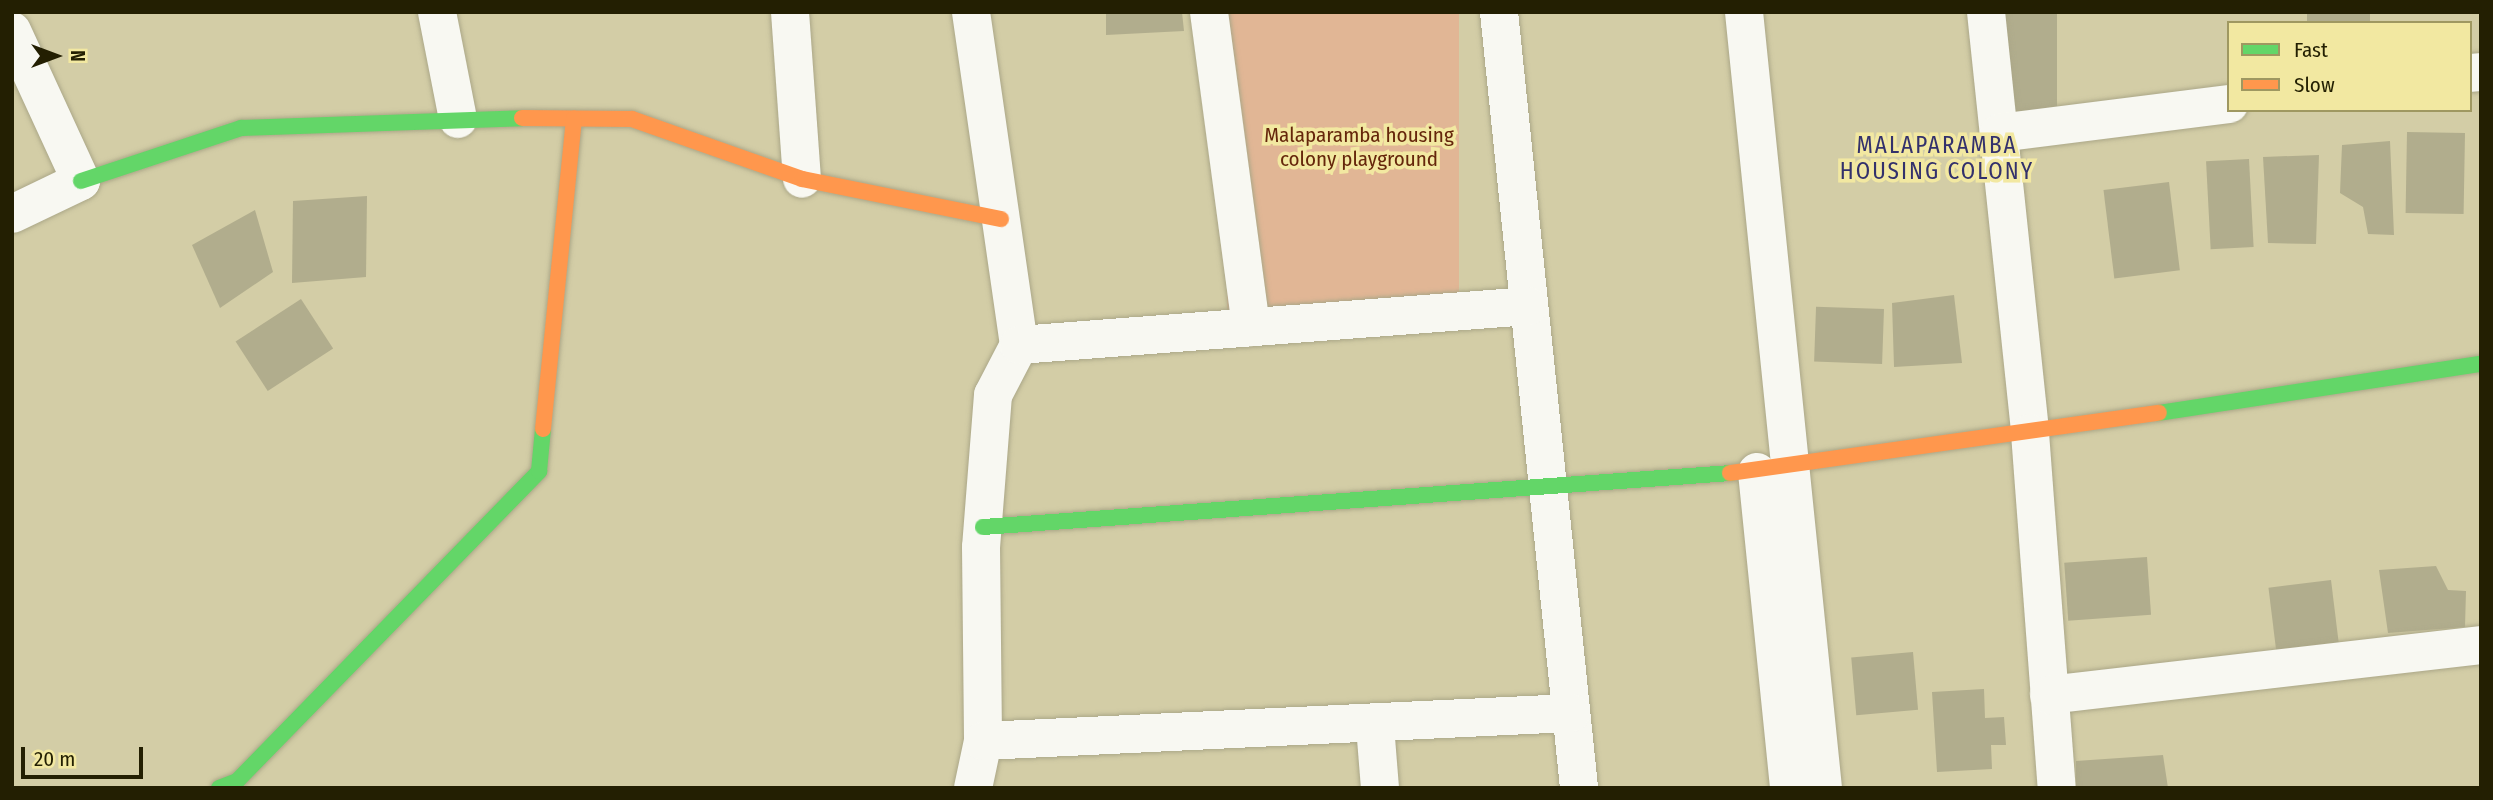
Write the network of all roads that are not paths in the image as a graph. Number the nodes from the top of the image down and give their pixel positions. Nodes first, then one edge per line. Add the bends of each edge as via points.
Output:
1 (437, 12) edge
2 (790, 12) edge
3 (971, 12) edge
4 (1209, 12) edge
5 (1499, 12) edge
6 (1744, 12) edge
7 (1986, 12) edge
8 (12, 31) edge
9 (2227, 104) edge
10 (457, 118) junction
11 (574, 119) junction
12 (1999, 132) junction
13 (802, 179) junction
14 (80, 181) junction
15 (12, 214) edge
16 (1001, 219) junction
17 (1529, 306) junction
18 (1251, 327) junction
19 (1019, 345) junction
20 (2481, 365) edge
21 (2030, 433) junction
22 (1774, 471) junction
23 (1548, 488) junction
24 (983, 527) junction
25 (2481, 645) edge
26 (2049, 695) junction
27 (1571, 713) junction
28 (1375, 726) junction
29 (983, 741) junction
30 (219, 788) edge
31 (974, 788) edge
32 (1380, 788) edge
33 (1579, 788) edge
34 (1789, 788) edge
35 (1823, 788) edge
36 (2056, 788) edge

1 - 10 street
2 - 13 street
3 - 16 street
4 - 18 street
5 - 17 street
6 - 22 street
7 - 12 street
8 - 14 street
9 - 12 street
10 - 11 street
10 - 14 street via 241,128
11 - 13 street via 632,119
11 - 30 street via 539,471 237,781
12 - 21 street
13 - 16 street
14 - 15 street
16 - 19 street
17 - 18 street
17 - 23 street
18 - 19 street
19 - 24 street via 993,395
20 - 21 street
21 - 22 street
21 - 26 street
22 - 23 street
22 - 34 street
22 - 35 street
23 - 24 street
23 - 27 street
24 - 29 street via 978,683
25 - 26 street
26 - 36 street
27 - 28 street
27 - 33 street
28 - 29 street
28 - 32 street
29 - 31 street

